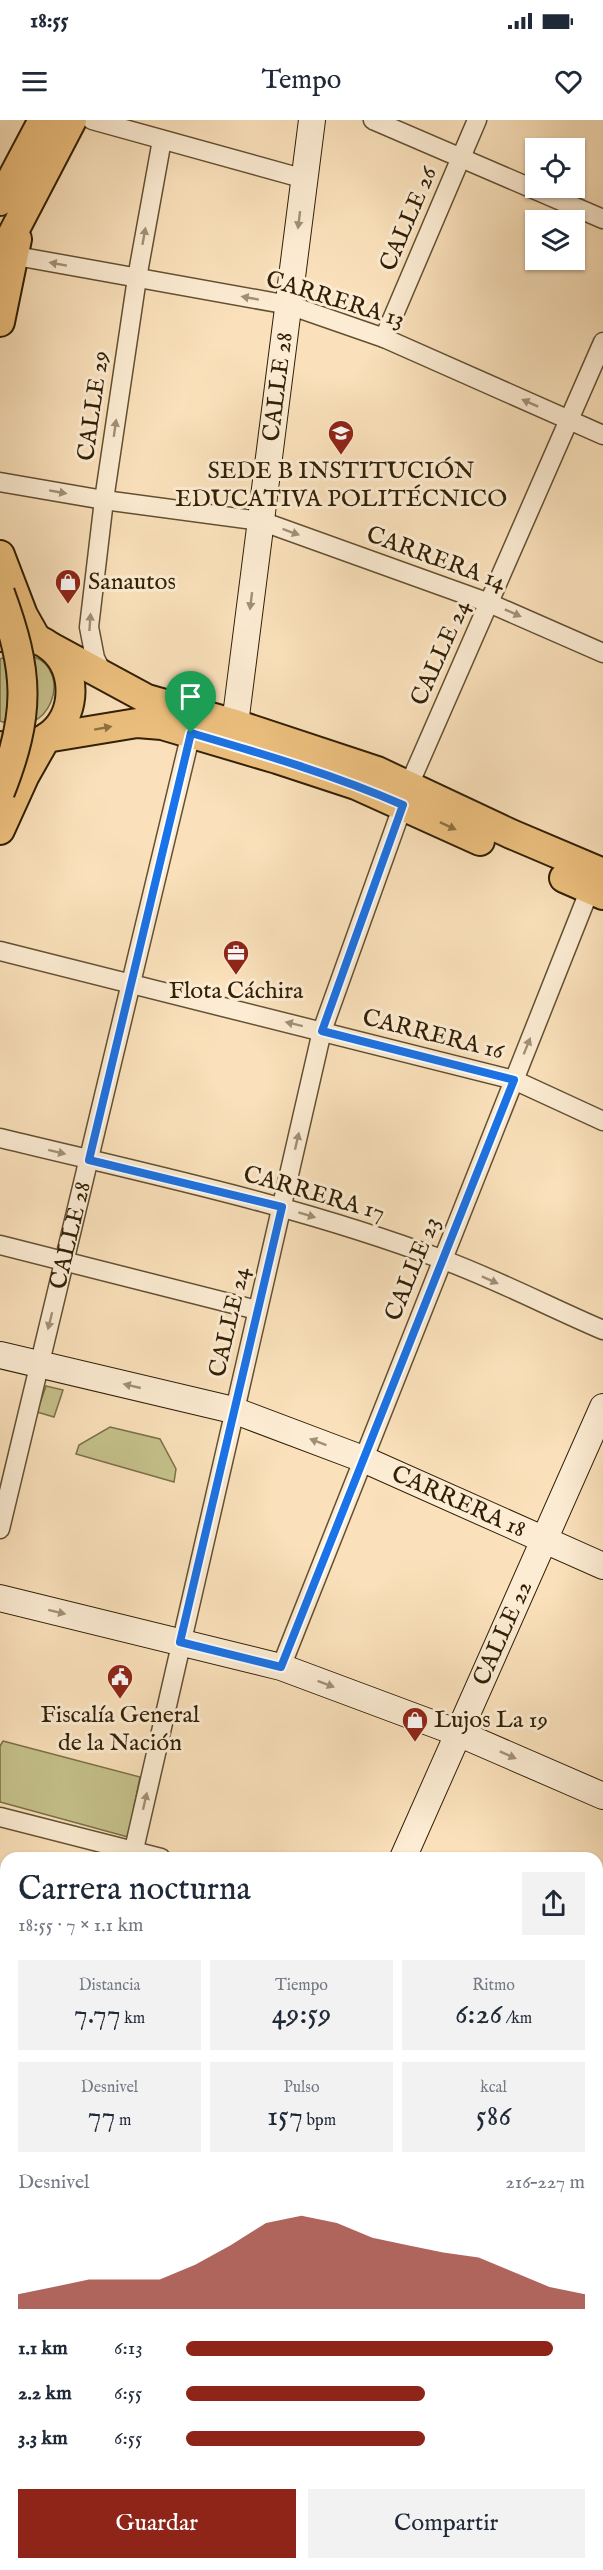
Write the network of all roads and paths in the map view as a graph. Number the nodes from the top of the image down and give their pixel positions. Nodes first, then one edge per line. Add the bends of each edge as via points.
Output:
1 (43, 120) edge
2 (72, 120) edge
3 (92, 120) edge
4 (312, 120) edge
5 (373, 120) edge
6 (477, 120) edge
7 (162, 140) junction
8 (461, 157) junction
9 (305, 179) junction
10 (6, 185) edge
11 (0, 201) edge
12 (603, 219) edge
13 (5, 256) edge
14 (137, 278) junction
15 (289, 305) junction
16 (0, 322) edge
17 (384, 338) junction
18 (603, 342) edge
19 (569, 420) junction
20 (603, 435) edge
21 (0, 482) edge
22 (104, 500) junction
23 (261, 521) junction
24 (0, 555) edge
25 (0, 593) edge
26 (489, 603) junction
27 (0, 637) edge
28 (44, 643) junction
29 (603, 653) edge
30 (105, 677) junction
31 (235, 724) junction
32 (191, 733) junction
33 (46, 738) junction
34 (0, 746) edge
35 (0, 792) edge
36 (406, 795) junction
37 (0, 830) edge
38 (599, 876) edge
39 (0, 951) edge
40 (131, 983) junction
41 (322, 1031) junction
42 (514, 1080) junction
43 (603, 1121) edge
44 (0, 1138) edge
45 (89, 1160) junction
46 (282, 1207) junction
47 (0, 1245) edge
48 (442, 1259) junction
49 (64, 1262) junction
50 (257, 1310) junction
51 (603, 1330) edge
52 (0, 1355) edge
53 (40, 1365) junction
54 (603, 1407) edge
55 (234, 1410) junction
56 (363, 1459) junction
57 (0, 1529) edge
58 (544, 1540) junction
59 (603, 1566) edge
60 (0, 1598) edge
61 (180, 1642) junction
62 (281, 1667) junction
63 (458, 1733) junction
64 (603, 1797) edge
65 (0, 1817) edge
66 (126, 1852) edge
67 (133, 1852) edge
68 (406, 1852) edge

1 - 10 main road
2 - 13 main road
3 - 7 street
4 - 9 street, CALLE 28
5 - 8 street
6 - 8 street, CALLE 26
7 - 9 street
14 -> 7 street, CALLE 29
8 - 12 street
8 - 17 street, CALLE 26
9 -> 15 street, CALLE 28
10 - 11 main road
14 -> 13 street, CARRERA 13
13 - 16 main road
15 -> 14 street, CARRERA 13
22 -> 14 street, CALLE 29
15 - 17 street, CARRERA 13
15 - 23 street, CALLE 28
19 -> 17 street, CARRERA 13
18 - 19 street, CALLE 24
19 - 20 street, CARRERA 13
19 - 26 street, CALLE 24
21 -> 22 street, CARRERA 14
22 - 23 street, CARRERA 14
30 -> 22 street, CALLE 29 via 95,658 89,627
23 -> 26 street, CARRERA 14
23 -> 31 street, CALLE 28
24 - 28 main road via 23,615
25 - 35 main road, bridge via 21,661 24,686 19,739
26 -> 29 street, CARRERA 14
26 - 36 street, CALLE 24
27 - 28 main road via 19,634
28 - 30 main road
28 - 33 main road via 63,660 72,694 59,727
30 - 31 main road via 147,699
31 - 36 main road via 358,764
33 -> 32 main road via 136,723
32 - 36 main road via 363,788
32 - 40 street, CALLE 28
33 - 34 main road via 16,748
33 - 37 main road
36 - 38 main road via 503,831
36 - 41 street, CALLE 24
42 -> 38 street, CALLE 23
39 - 40 street, CARRERA 16
41 -> 40 street, CARRERA 16
40 - 45 street, CALLE 28
41 - 42 street, CARRERA 16
46 -> 41 street, CALLE 24
42 - 43 street, CARRERA 16
42 - 48 street, CALLE 23
44 -> 45 street, CARRERA 17
45 - 46 street, CARRERA 17
45 - 49 street, CALLE 28
46 -> 48 street, CARRERA 17
46 - 50 street, CALLE 24
47 - 49 street
48 -> 51 street, CARRERA 17
48 - 56 street, CALLE 23
49 - 50 street
49 -> 53 street, CALLE 28
50 - 55 street, CALLE 24
52 - 53 street, CARRERA 18
55 -> 53 street, CARRERA 18
53 - 57 street, CALLE 28
54 - 58 street, CALLE 22
56 -> 55 street, CARRERA 18
55 - 61 street, CALLE 24
56 - 58 street, CARRERA 18
56 - 62 street, CALLE 23
58 - 59 street, CARRERA 18
58 - 63 street, CALLE 22
60 -> 61 street
61 - 62 street
67 -> 61 street, CALLE 24
62 -> 63 street
63 -> 64 street
63 - 68 street, CALLE 22
65 - 66 street

